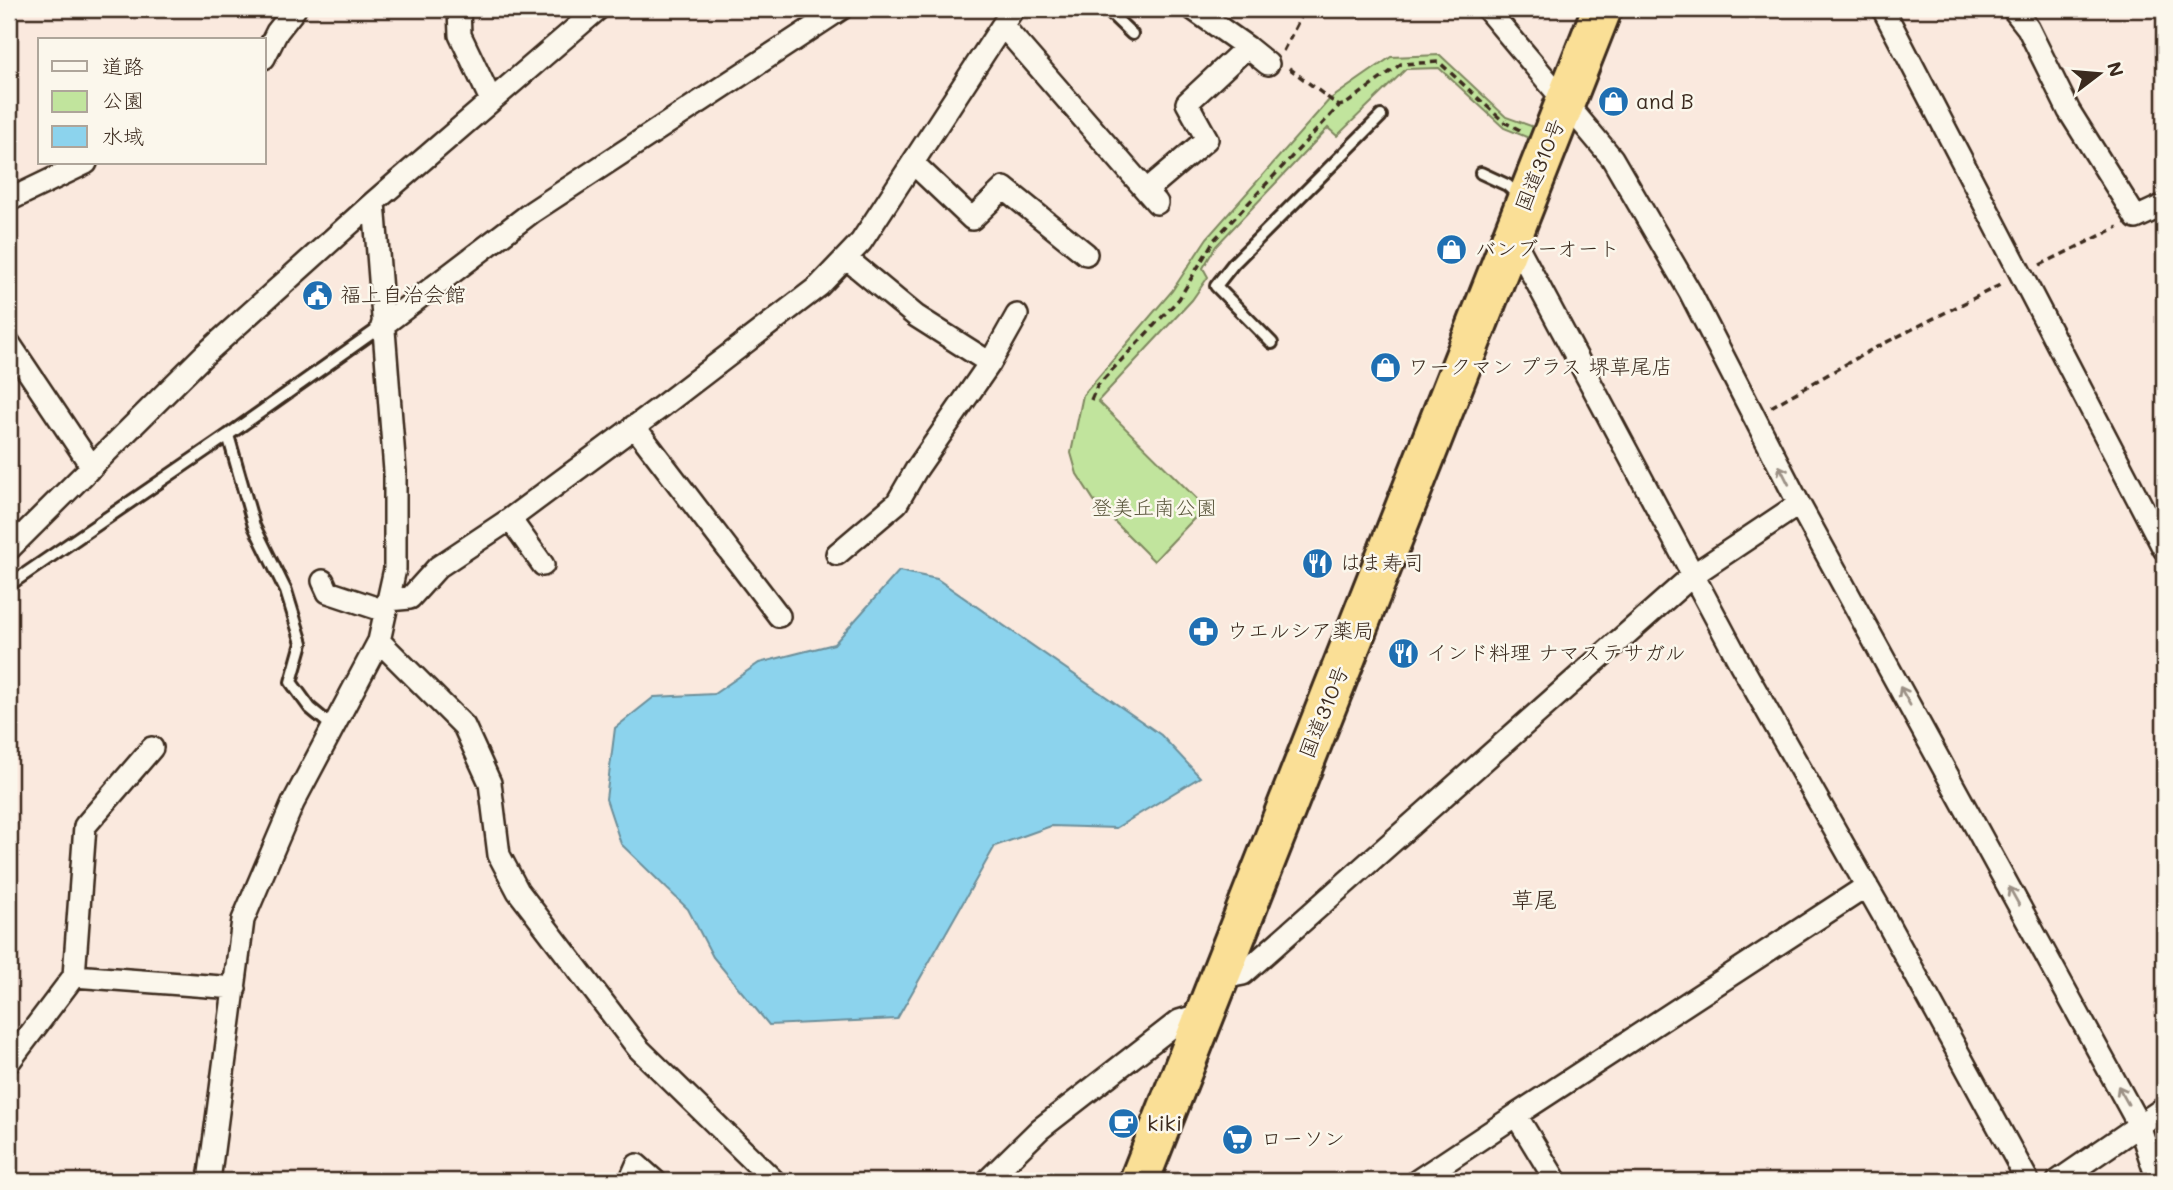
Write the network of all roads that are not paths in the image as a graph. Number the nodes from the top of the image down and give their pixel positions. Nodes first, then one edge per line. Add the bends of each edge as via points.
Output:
1 (295, 9) edge
2 (459, 9) edge
3 (598, 9) edge
4 (841, 9) edge
5 (1106, 9) edge
6 (1487, 9) edge
7 (1602, 9) edge
8 (1883, 9) edge
9 (2013, 9) edge
10 (1197, 10) edge
11 (1008, 18) edge
12 (1132, 34) dead end
13 (1247, 47) junction
14 (266, 54) edge
15 (1268, 64) dead end
16 (491, 100) junction
17 (1566, 100) junction
18 (1381, 116) dead end
19 (913, 163) junction
20 (84, 164) edge
21 (1481, 173) dead end
22 (9, 200) edge
23 (374, 202) junction
24 (2164, 205) edge
25 (1519, 219) junction
26 (1086, 254) dead end
27 (846, 258) junction
28 (1017, 315) dead end
29 (382, 326) junction
30 (9, 343) edge
31 (1272, 343) dead end
32 (990, 363) junction
33 (634, 426) junction
34 (228, 435) junction
35 (92, 467) junction
36 (1799, 504) junction
37 (510, 519) junction
38 (9, 549) edge
39 (2164, 549) edge
40 (837, 554) dead end
41 (542, 565) dead end
42 (1693, 575) junction
43 (323, 581) dead end
44 (9, 586) edge
45 (386, 606) junction
46 (779, 616) dead end
47 (379, 641) junction
48 (333, 727) junction
49 (152, 748) dead end
50 (1867, 886) junction
51 (74, 976) junction
52 (235, 988) junction
53 (1211, 996) junction
54 (9, 1062) edge
55 (2164, 1108) edge
56 (1516, 1115) junction
57 (2140, 1125) junction
58 (209, 1181) edge
59 (630, 1181) edge
60 (655, 1181) edge
61 (774, 1181) edge
62 (987, 1181) edge
63 (1139, 1181) edge
64 (1417, 1181) edge
65 (1556, 1181) edge
66 (2028, 1181) edge
67 (2058, 1181) edge
68 (2158, 1181) edge

1 - 14 street
2 - 16 street via 460,35
3 - 16 street
4 - 29 street via 532,212
5 - 12 lane
6 - 17 street
7 - 17 highway, 国道310号
8 - 39 street
9 - 24 street via 2136,218
10 - 13 street
11 - 13 street via 1152,196 1207,139 1187,103
11 - 19 street
13 - 15 street
16 - 23 street
17 - 25 highway, 国道310号
36 -> 17 street via 1690,292 1612,158
18 - 31 lane via 1216,286
19 - 26 street via 972,219 1004,188
19 - 27 street
20 - 22 street
21 - 25 lane via 1507,185
23 - 29 street
23 - 35 street via 204,355
25 - 42 street
25 - 53 highway, 国道310号
27 - 32 street via 916,316
27 - 33 street via 819,285
28 - 32 street
29 - 34 lane
29 - 45 street via 395,471 395,569
30 - 35 street
32 - 40 street via 897,503
33 - 37 street
33 - 46 street
34 - 44 lane
34 - 48 lane via 254,526 286,590 302,643 291,682 310,708
35 - 38 street
36 - 42 street
57 -> 36 street
37 - 41 street
37 - 45 street via 438,567 410,598
42 - 50 street
42 - 53 street via 1243,974
43 - 45 street via 328,592
45 - 47 street
47 - 48 street
47 - 61 street via 464,726 490,783 499,855 518,891 638,1048
48 - 52 street via 293,803 243,920
49 - 51 street via 85,826
50 - 56 street
50 - 66 street
51 - 52 street
51 - 54 street
52 - 58 street
53 - 62 street via 1040,1129
53 - 63 highway, 国道310号
55 - 57 street
56 - 64 street
56 - 65 street
57 - 67 street
57 - 68 street
59 - 60 street via 637,1165

